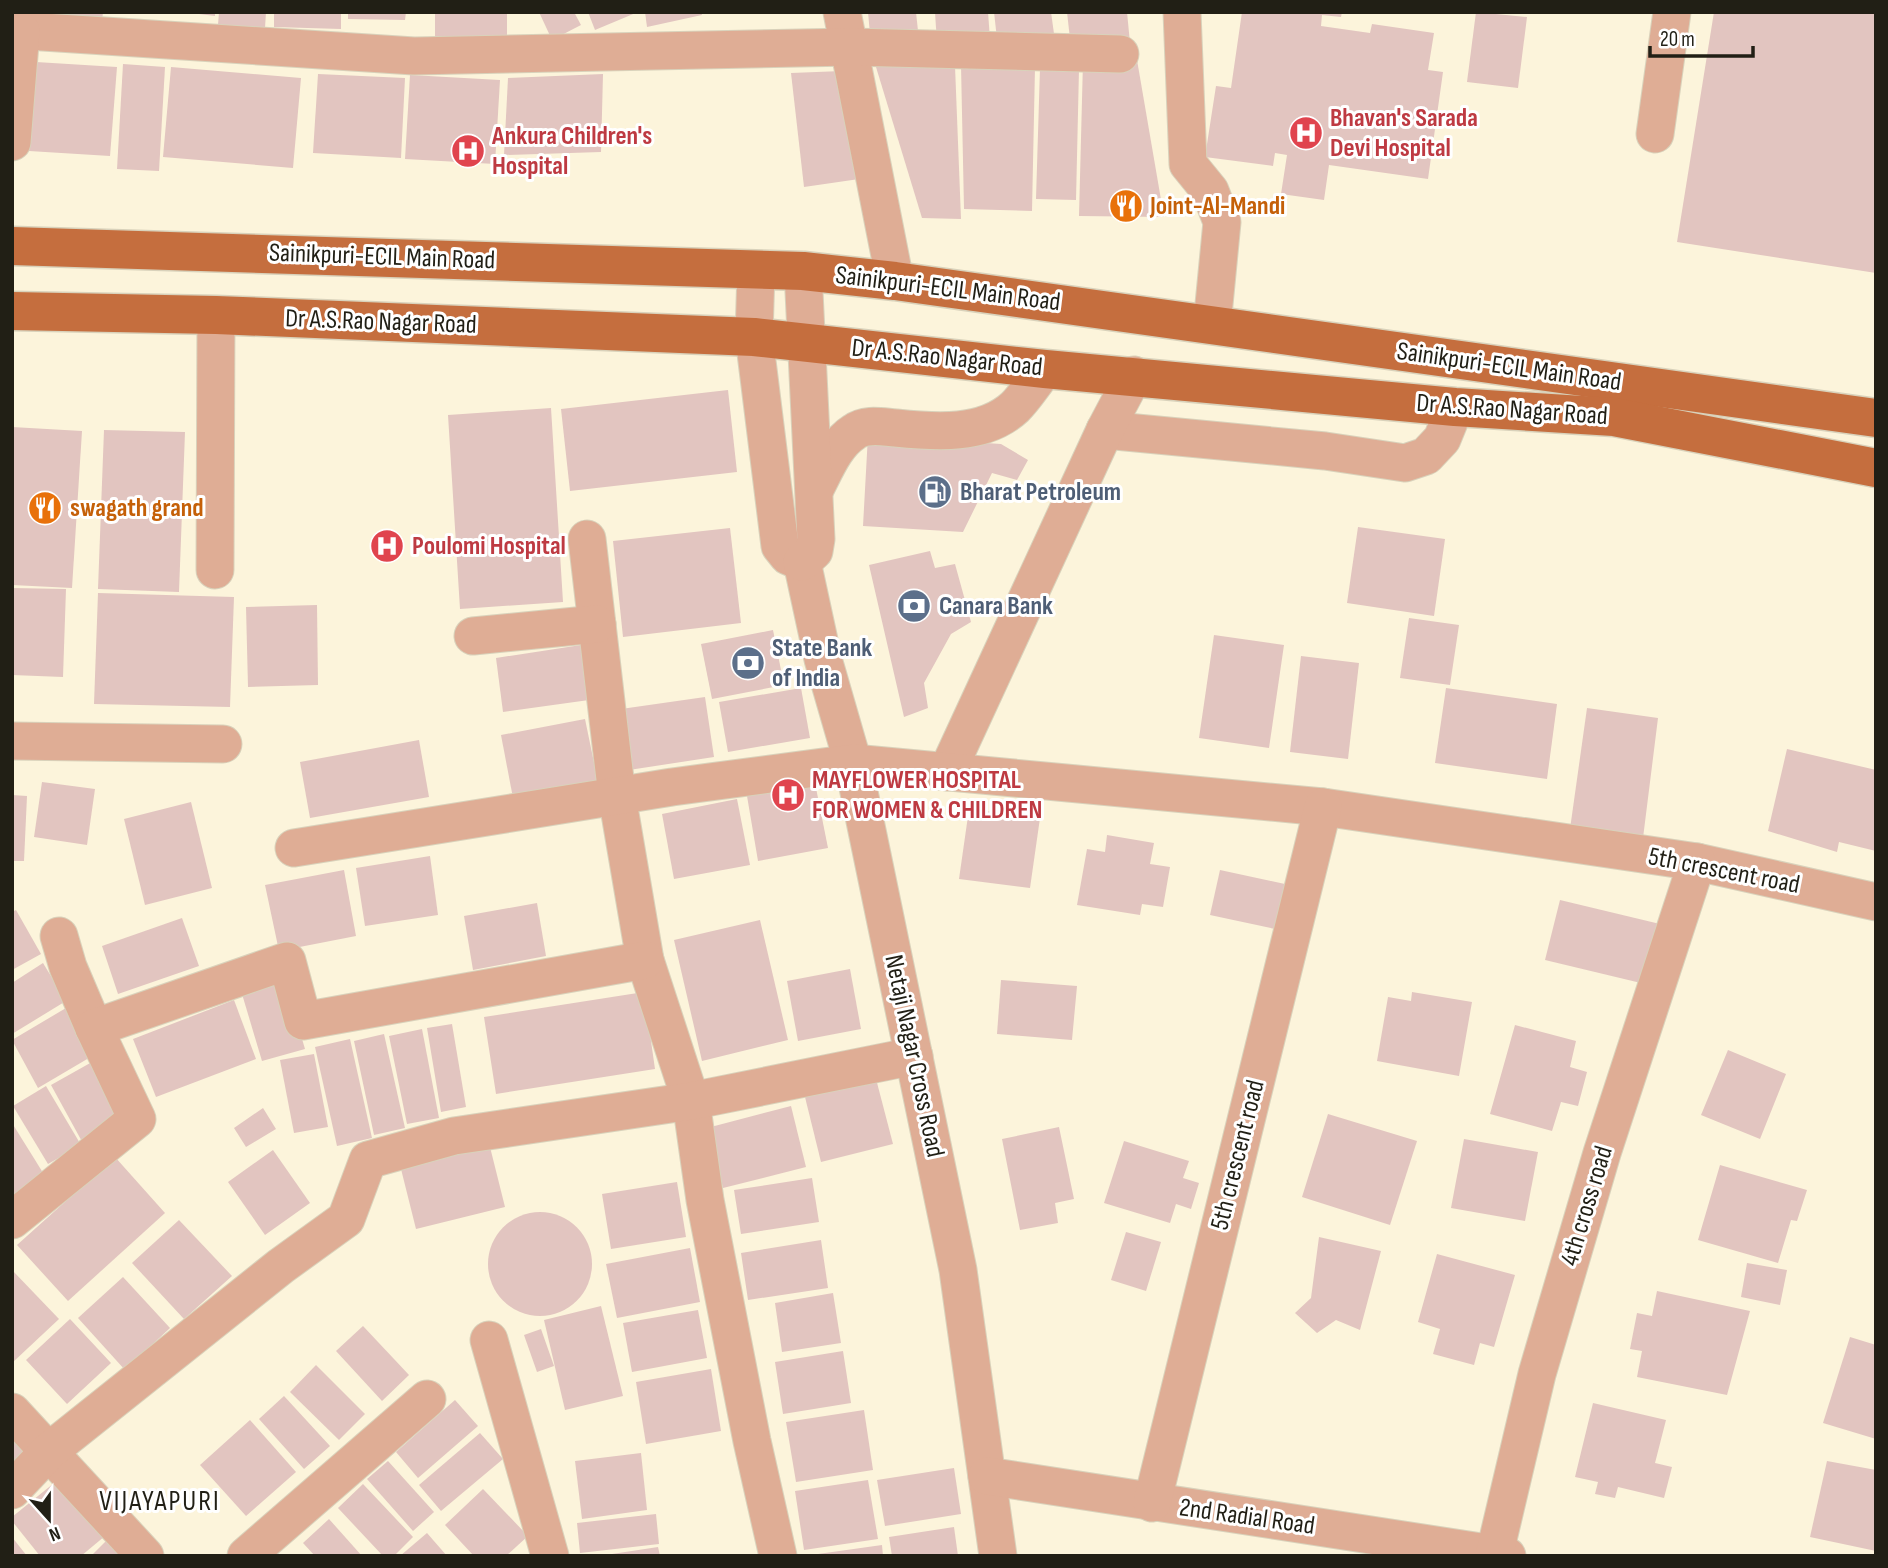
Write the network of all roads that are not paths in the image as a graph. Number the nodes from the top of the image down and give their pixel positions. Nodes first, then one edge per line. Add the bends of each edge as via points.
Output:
1 (842, 12) edge
2 (1182, 12) edge
3 (1672, 12) edge
4 (16, 31) edge
5 (851, 47) junction
6 (1119, 54) dead end
7 (1655, 134) dead end
8 (12, 142) edge
9 (12, 246) edge
10 (756, 270) junction
11 (803, 271) junction
12 (895, 281) junction
13 (12, 311) edge
14 (216, 315) junction
15 (1212, 325) junction
16 (754, 337) junction
17 (806, 344) junction
18 (1045, 369) junction
19 (1134, 375) junction
20 (1455, 407) junction
21 (1876, 418) edge
22 (1105, 430) junction
23 (1876, 468) edge
24 (815, 489) junction
25 (587, 539) dead end
26 (802, 562) junction
27 (215, 570) dead end
28 (597, 624) junction
29 (473, 636) dead end
30 (12, 741) edge
31 (223, 744) dead end
32 (853, 763) junction
33 (947, 772) junction
34 (617, 796) junction
35 (1323, 807) junction
36 (294, 848) dead end
37 (1697, 862) junction
38 (1876, 902) edge
39 (59, 936) dead end
40 (645, 960) junction
41 (94, 1028) junction
42 (914, 1056) junction
43 (691, 1101) junction
44 (12, 1220) edge
45 (489, 1340) dead end
46 (427, 1399) dead end
47 (12, 1412) edge
48 (48, 1452) junction
49 (987, 1476) junction
50 (12, 1490) edge
51 (1152, 1503) junction
52 (546, 1553) edge
53 (1498, 1555) edge
54 (145, 1556) edge
55 (246, 1556) edge
56 (778, 1556) edge
57 (999, 1556) edge

1 - 5 street
2 - 15 street via 1188,164 1210,191 1222,222
3 - 7 street
4 - 5 street via 414,56
4 - 8 street
5 - 6 street
5 - 12 street
9 - 10 main road, Sainikpuri-ECIL Main Road
10 - 11 main road, Sainikpuri-ECIL Main Road
10 - 16 street
11 - 12 main road, Sainikpuri-ECIL Main Road
11 - 17 street
12 - 15 main road, Sainikpuri-ECIL Main Road
13 - 14 main road, Dr A.S.Rao Nagar Road
14 - 16 main road, Dr A.S.Rao Nagar Road
14 - 27 street
15 - 21 main road, Sainikpuri-ECIL Main Road
16 - 17 main road, Dr A.S.Rao Nagar Road
16 - 26 street via 780,546
17 - 18 main road, Dr A.S.Rao Nagar Road
17 - 24 street
18 - 19 main road, Dr A.S.Rao Nagar Road
18 - 24 street via 1014,408 966,430 876,426 854,432 829,460
19 - 20 main road, Dr A.S.Rao Nagar Road
19 - 22 street
20 - 22 street via 1442,439 1426,456 1405,463
20 - 23 main road, Dr A.S.Rao Nagar Road via 1614,417
22 - 33 street
24 - 26 street via 814,551
25 - 28 street
26 - 32 street, Netaji Nagar Cross Road via 823,659
28 - 29 street
28 - 34 street
30 - 31 street
32 - 33 street, 5th crescent road
32 - 34 street, 5th crescent road
32 - 42 street, Netaji Nagar Cross Road
33 - 35 street, 5th crescent road
34 - 36 street, 5th crescent road
34 - 40 street
35 - 37 street, 5th crescent road
35 - 51 street, 5th crescent road
37 - 38 street, 5th crescent road
37 - 53 street, 4th cross road via 1537,1374
39 - 41 street
40 - 41 street via 303,1021 287,961
40 - 43 street
41 - 44 street via 137,1119
42 - 43 street
42 - 49 street, Netaji Nagar Cross Road via 958,1270
43 - 48 street via 454,1136 368,1160 346,1219
43 - 56 street via 710,1227
45 - 52 street
46 - 55 street
47 - 48 street
48 - 50 street
48 - 54 street
49 - 51 street, 2nd Radial Road
49 - 57 street, Netaji Nagar Cross Road
51 - 53 street, 2nd Radial Road

